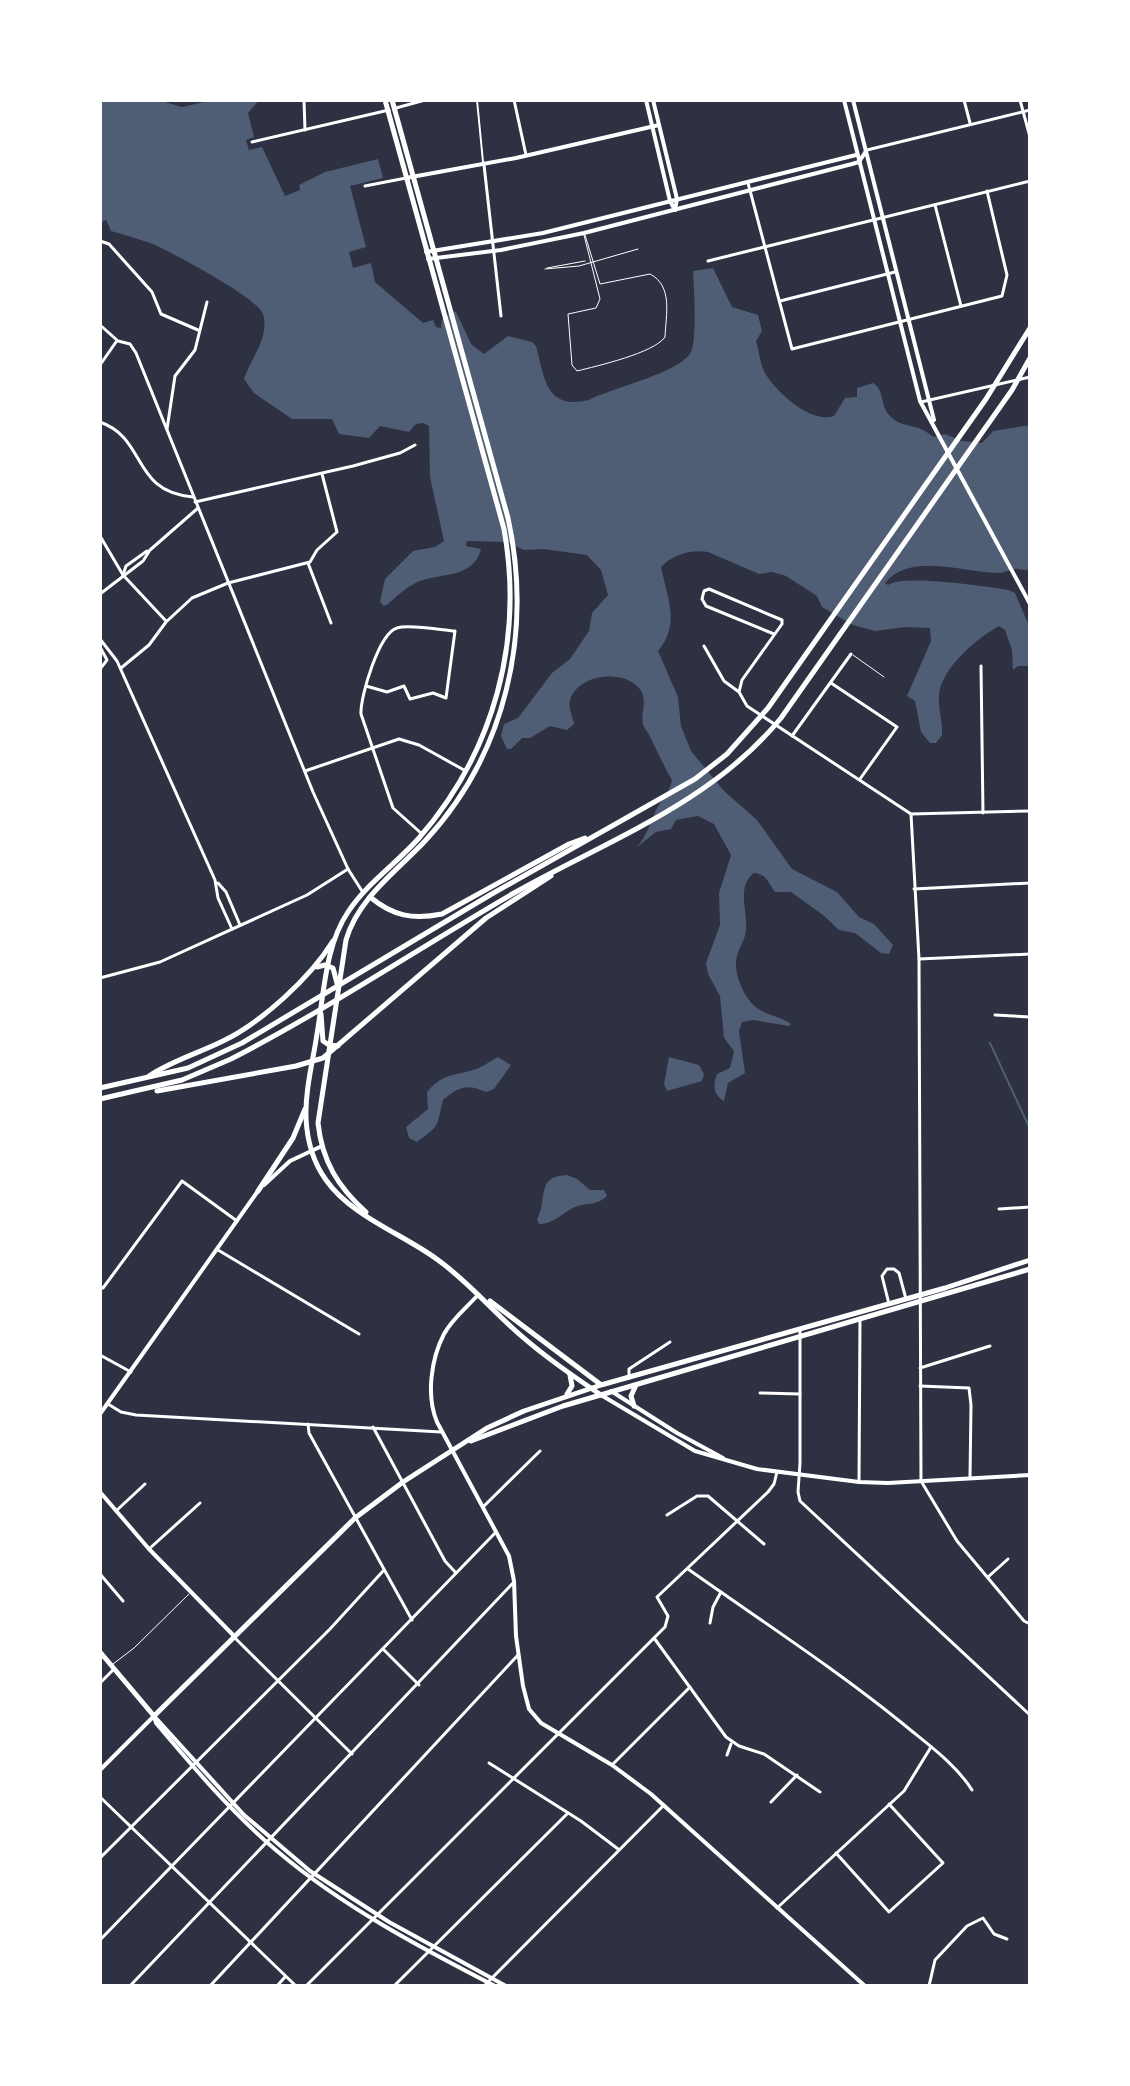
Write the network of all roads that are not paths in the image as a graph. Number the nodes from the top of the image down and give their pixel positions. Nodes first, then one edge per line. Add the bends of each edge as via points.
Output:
1 (304, 100) edge
2 (385, 100) edge
3 (392, 100) edge
4 (425, 100) edge
5 (477, 100) edge
6 (514, 100) edge
7 (646, 100) edge
8 (653, 100) edge
9 (844, 100) edge
10 (853, 100) edge
11 (964, 100) edge
12 (1020, 100) edge
13 (390, 109) junction
14 (1030, 110) edge
15 (1023, 112) junction
16 (656, 125) junction
17 (971, 125) junction
18 (305, 130) junction
19 (1030, 137) edge
20 (252, 142) dead end
21 (866, 151) junction
22 (857, 155) junction
23 (526, 156) junction
24 (859, 162) junction
25 (484, 165) junction
26 (409, 177) junction
27 (1030, 181) edge
28 (748, 183) junction
29 (365, 186) dead end
30 (987, 191) junction
31 (750, 192) junction
32 (677, 199) junction
33 (670, 201) junction
34 (935, 205) junction
35 (675, 210) junction
36 (882, 217) junction
37 (874, 219) junction
38 (582, 224) junction
39 (584, 233) junction
40 (100, 241) edge
41 (493, 242) junction
42 (763, 246) junction
43 (638, 249) dead end
44 (494, 250) junction
45 (430, 255) junction
46 (593, 260) junction
47 (589, 261) junction
48 (708, 261) dead end
49 (895, 272) junction
50 (888, 274) junction
51 (780, 301) junction
52 (207, 302) dead end
53 (961, 306) junction
54 (501, 316) dead end
55 (907, 320) junction
56 (900, 322) junction
57 (100, 325) edge
58 (1030, 328) edge
59 (198, 330) junction
60 (118, 341) junction
61 (1030, 358) edge
62 (100, 365) edge
63 (1030, 377) edge
64 (924, 401) junction
65 (100, 422) edge
66 (167, 433) junction
67 (415, 445) dead end
68 (322, 474) junction
69 (193, 497) junction
70 (195, 502) junction
71 (198, 508) junction
72 (100, 536) edge
73 (150, 550) junction
74 (512, 562) junction
75 (308, 563) junction
76 (123, 575) junction
77 (228, 583) junction
78 (100, 594) edge
79 (1030, 604) edge
80 (166, 622) junction
81 (331, 623) dead end
82 (774, 634) junction
83 (100, 639) edge
84 (704, 646) dead end
85 (100, 647) edge
86 (851, 654) joint
87 (981, 666) dead end
88 (121, 668) junction
89 (100, 669) edge
90 (884, 677) dead end
91 (831, 683) junction
92 (366, 686) junction
93 (739, 692) junction
94 (792, 736) junction
95 (372, 747) junction
96 (305, 771) junction
97 (465, 771) junction
98 (473, 775) junction
99 (859, 780) junction
100 (1030, 811) edge
101 (983, 813) junction
102 (911, 814) junction
103 (601, 833) junction
104 (422, 834) junction
105 (567, 864) junction
106 (348, 869) junction
107 (215, 880) junction
108 (1030, 883) edge
109 (914, 889) junction
110 (364, 892) junction
111 (370, 897) junction
112 (240, 925) junction
113 (232, 929) junction
114 (333, 941) junction
115 (1030, 954) edge
116 (919, 959) junction
117 (328, 965) junction
118 (313, 970) junction
119 (100, 978) edge
120 (338, 987) junction
121 (321, 1014) junction
122 (995, 1015) dead end
123 (1030, 1017) edge
124 (329, 1045) junction
125 (338, 1045) junction
126 (327, 1056) junction
127 (312, 1062) junction
128 (145, 1079) junction
129 (100, 1088) edge
130 (124, 1095) junction
131 (100, 1099) edge
132 (306, 1104) junction
133 (322, 1146) junction
134 (312, 1151) junction
135 (258, 1191) junction
136 (1030, 1207) edge
137 (999, 1209) dead end
138 (373, 1219) junction
139 (237, 1221) junction
140 (218, 1250) junction
141 (1030, 1260) edge
142 (1030, 1269) edge
143 (100, 1287) edge
144 (479, 1294) junction
145 (920, 1297) junction
146 (906, 1299) junction
147 (889, 1304) junction
148 (860, 1315) junction
149 (800, 1332) junction
150 (359, 1334) dead end
151 (670, 1342) dead end
152 (990, 1346) dead end
153 (100, 1355) edge
154 (920, 1368) junction
155 (131, 1372) junction
156 (570, 1374) junction
157 (629, 1378) junction
158 (637, 1384) junction
159 (601, 1385) junction
160 (920, 1386) junction
161 (591, 1388) junction
162 (611, 1391) junction
163 (760, 1393) dead end
164 (800, 1394) junction
165 (601, 1395) junction
166 (565, 1397) junction
167 (108, 1404) junction
168 (634, 1406) junction
169 (100, 1414) edge
170 (308, 1424) junction
171 (373, 1427) junction
172 (443, 1432) junction
173 (677, 1433) junction
174 (672, 1439) junction
175 (463, 1444) junction
176 (452, 1450) junction
177 (540, 1451) dead end
178 (733, 1462) junction
179 (777, 1472) junction
180 (799, 1475) junction
181 (1030, 1475) edge
182 (970, 1478) junction
183 (921, 1481) junction
184 (403, 1482) junction
185 (859, 1482) junction
186 (145, 1484) dead end
187 (100, 1492) edge
188 (200, 1503) dead end
189 (483, 1507) junction
190 (116, 1511) junction
191 (667, 1515) dead end
192 (355, 1518) junction
193 (738, 1521) junction
194 (497, 1531) junction
195 (764, 1544) dead end
196 (149, 1549) junction
197 (1008, 1559) dead end
198 (688, 1569) junction
199 (384, 1570) junction
200 (100, 1574) edge
201 (457, 1575) junction
202 (988, 1577) junction
203 (514, 1581) junction
204 (721, 1592) junction
205 (191, 1593) junction
206 (123, 1601) dead end
207 (412, 1620) junction
208 (710, 1623) dead end
209 (1030, 1624) edge
210 (235, 1637) junction
211 (654, 1638) junction
212 (383, 1649) junction
213 (100, 1652) edge
214 (518, 1655) junction
215 (112, 1667) junction
216 (278, 1681) junction
217 (100, 1683) edge
218 (419, 1685) junction
219 (690, 1687) junction
220 (1030, 1715) edge
221 (154, 1716) junction
222 (316, 1719) junction
223 (559, 1734) junction
224 (732, 1742) junction
225 (931, 1747) junction
226 (352, 1754) junction
227 (727, 1755) dead end
228 (489, 1763) dead end
229 (194, 1764) junction
230 (612, 1765) junction
231 (100, 1770) edge
232 (797, 1775) junction
233 (515, 1779) junction
234 (972, 1790) dead end
235 (820, 1792) dead end
236 (100, 1797) edge
237 (771, 1802) dead end
238 (889, 1804) junction
239 (664, 1805) junction
240 (232, 1806) junction
241 (568, 1813) junction
242 (131, 1828) junction
243 (269, 1841) junction
244 (619, 1850) junction
245 (836, 1853) junction
246 (100, 1858) edge
247 (171, 1868) junction
248 (312, 1875) junction
249 (210, 1904) junction
250 (777, 1908) junction
251 (375, 1917) junction
252 (1007, 1939) dead end
253 (100, 1940) edge
254 (250, 1943) junction
255 (431, 1950) junction
256 (285, 1977) junction
257 (488, 1982) edge
258 (130, 1986) edge
259 (210, 1986) edge
260 (277, 1986) edge
261 (296, 1986) edge
262 (306, 1986) edge
263 (394, 1986) edge
264 (495, 1986) edge
265 (506, 1986) edge
266 (865, 1986) edge
267 (929, 1986) edge

1 - 18 street
2 - 13 main road
3 - 13 main road
4 - 13 street
5 - 25 street
6 - 23 street
7 - 16 main road
8 - 16 main road
9 - 22 main road
10 - 21 main road
11 - 17 street
12 - 15 street
13 - 18 street
13 - 26 main road
14 - 15 street
15 - 17 street
15 - 19 street
16 - 23 main road
16 - 32 main road
16 - 33 main road
17 - 21 street
18 - 20 street
21 - 22 main road
21 - 24 main road
21 - 36 main road
22 - 24 main road
22 - 28 main road
23 - 25 main road
24 - 31 main road
24 - 37 main road
25 - 26 main road
25 - 41 street
26 - 29 street
26 - 45 main road
27 - 30 street
28 - 31 street
28 - 32 main road
30 - 34 street
30 - 53 street via 1007,275 1002,296
31 - 35 main road
31 - 42 street
32 - 33 main road
32 - 35 main road
33 - 35 main road
33 - 38 main road
34 - 36 street
34 - 53 street
35 - 39 main road
36 - 37 street
36 - 49 main road
37 - 42 street
37 - 50 main road
38 - 39 lane
38 - 41 main road
39 - 44 main road
39 - 46 lane
39 - 47 lane
40 - 59 street via 109,244 152,292 161,314
41 - 44 street
41 - 45 main road
42 - 48 street
42 - 51 street
43 - 46 lane
44 - 45 main road
44 - 54 street
45 - 74 main road via 508,518
46 - 47 lane
46 - 47 lane via 603,285 650,274 663,283 665,337 616,361 577,371 567,318 599,304
47 - 47 lane via 557,264 545,269 579,266
49 - 50 street
49 - 55 main road
50 - 51 street
50 - 56 main road
51 - 56 street via 792,349
52 - 59 street
53 - 55 street
55 - 56 street
55 - 64 main road
56 - 64 main road
57 - 60 street
58 - 103 main road via 1006,370 760,719 714,765
59 - 66 street via 194,353 175,378
60 - 62 street
60 - 66 street via 133,347
61 - 105 main road via 775,725 704,790
63 - 64 street
64 - 79 main road
65 - 69 street via 125,435 154,482 175,495
66 - 69 street
67 - 68 street
68 - 70 street
68 - 75 street via 337,532
69 - 70 street
70 - 71 street
71 - 73 street
71 - 77 street
72 - 76 street
73 - 76 street
73 - 76 street via 126,566
74 - 97 main road via 503,672 489,721
74 - 98 main road via 518,614 511,672 497,722
75 - 77 street
75 - 81 street
76 - 78 street
76 - 80 street
77 - 80 street via 192,598
77 - 96 street
80 - 88 street
82 - 82 street via 782,624 779,617 704,591 706,606
82 - 93 street
83 - 88 street
84 - 93 street via 724,681
85 - 89 street via 107,660
86 - 90 lane
86 - 91 street
87 - 101 street
88 - 107 street
91 - 94 street
91 - 99 street via 897,727
92 - 92 street via 389,632 399,627 455,631 446,698 433,693 410,699 404,686 387,692
92 - 95 street via 360,704
93 - 94 street via 747,706
94 - 99 street
95 - 96 street
95 - 97 street via 407,739
95 - 104 street via 393,808
96 - 106 street
97 - 98 street
97 - 104 main road
98 - 111 main road via 437,827
99 - 102 street
100 - 101 street
101 - 102 street
102 - 109 street
103 - 111 main road via 569,844 442,914 402,916
103 - 128 main road via 220,1054
104 - 110 main road
105 - 125 main road via 486,918
105 - 130 main road via 211,1069
106 - 110 street
106 - 112 street via 307,895
107 - 112 street
107 - 113 street
108 - 109 street
109 - 116 street
110 - 111 main road
110 - 114 main road
111 - 120 main road via 350,928
112 - 113 street
113 - 119 street via 155,964
114 - 117 main road
114 - 118 main road
115 - 116 street
116 - 145 street
117 - 118 main road
117 - 120 main road
117 - 121 main road
118 - 128 main road via 244,1028
120 - 124 main road
121 - 124 main road via 322,1039
121 - 127 main road
122 - 123 street
124 - 125 main road
124 - 126 main road
125 - 126 main road
126 - 127 main road
126 - 133 main road via 318,1113
127 - 130 main road
127 - 132 main road
128 - 129 main road
130 - 131 main road
132 - 134 main road
132 - 135 main road via 293,1138
133 - 134 main road
133 - 138 main road via 341,1187
134 - 135 main road via 281,1167
134 - 138 main road via 341,1198
135 - 139 main road
136 - 137 street
138 - 144 main road
139 - 140 main road
139 - 143 street via 182,1181
140 - 150 street
140 - 155 main road
141 - 145 main road
142 - 145 main road
144 - 156 main road
144 - 159 main road
144 - 172 main road via 453,1321 440,1345 430,1393
145 - 146 main road
145 - 148 main road
145 - 154 street
146 - 147 main road
146 - 147 street via 899,1273 887,1269 882,1276
147 - 148 main road
148 - 149 main road
148 - 185 street
149 - 157 main road
149 - 158 main road
149 - 164 street
151 - 157 street via 629,1369
152 - 154 street
153 - 155 street
154 - 160 street
155 - 167 main road
156 - 161 main road
156 - 166 main road via 572,1386
157 - 159 main road
158 - 162 main road
158 - 168 main road via 631,1396
159 - 161 main road
159 - 162 main road
160 - 182 street via 969,1388
160 - 183 street
161 - 165 main road
161 - 166 main road
162 - 165 main road
162 - 168 main road
163 - 164 street
164 - 180 street
165 - 174 main road
165 - 175 main road
166 - 175 main road via 501,1421
167 - 169 main road
167 - 170 street via 131,1414
168 - 173 main road
170 - 171 street
170 - 192 street
171 - 172 street
171 - 184 street
172 - 176 main road
173 - 174 main road
173 - 178 main road
174 - 178 main road via 703,1455
175 - 176 main road
176 - 184 main road
176 - 189 main road
177 - 189 street
178 - 179 main road
179 - 180 main road
179 - 193 street via 772,1488
180 - 185 main road
180 - 220 street via 798,1495 805,1507
181 - 182 main road
182 - 183 main road
183 - 185 main road
183 - 202 street via 957,1541
184 - 192 main road
184 - 201 street
186 - 190 street
187 - 190 main road
188 - 196 street
189 - 194 main road
190 - 196 main road
191 - 193 street via 704,1495
192 - 199 street
192 - 210 main road
193 - 195 street
193 - 198 street
194 - 201 street
194 - 203 main road
196 - 205 main road
197 - 202 street
198 - 204 street
198 - 211 street via 657,1597 668,1620
199 - 207 street
199 - 216 street
200 - 206 street
201 - 207 street
202 - 209 street
203 - 214 main road
203 - 218 street
204 - 208 street
204 - 225 street via 846,1678
205 - 210 main road
205 - 215 lane
207 - 212 street
210 - 216 street
210 - 221 main road
211 - 219 street
211 - 223 street
212 - 218 street
212 - 222 street
213 - 215 main road
214 - 223 main road via 529,1709
214 - 248 street
215 - 217 street
215 - 221 main road
216 - 222 street
216 - 229 street
218 - 226 street
219 - 224 street
219 - 230 street
221 - 229 main road
221 - 231 main road
222 - 226 street
222 - 240 street
223 - 230 main road
223 - 233 street
224 - 227 street
224 - 232 street
225 - 234 street
225 - 238 street via 911,1782
226 - 243 street
228 - 233 street
229 - 240 main road
229 - 242 street
230 - 239 main road
232 - 235 street
232 - 237 street
233 - 241 street
233 - 251 street
236 - 242 street
238 - 245 street
238 - 245 street via 943,1863 889,1912
239 - 244 street
239 - 250 main road
240 - 243 main road
240 - 247 street
241 - 244 street
241 - 255 street
242 - 246 street
242 - 247 street
243 - 248 main road
243 - 249 street
244 - 257 street
245 - 250 street
247 - 249 street
247 - 253 street
248 - 251 main road
248 - 254 street
249 - 254 street
249 - 258 street
250 - 266 main road
251 - 255 main road
251 - 262 street
252 - 267 street via 994,1934 983,1918 967,1926 936,1958
254 - 256 street
254 - 259 street
255 - 257 main road
255 - 263 street
256 - 260 street
256 - 261 street
257 - 264 main road
257 - 265 main road

